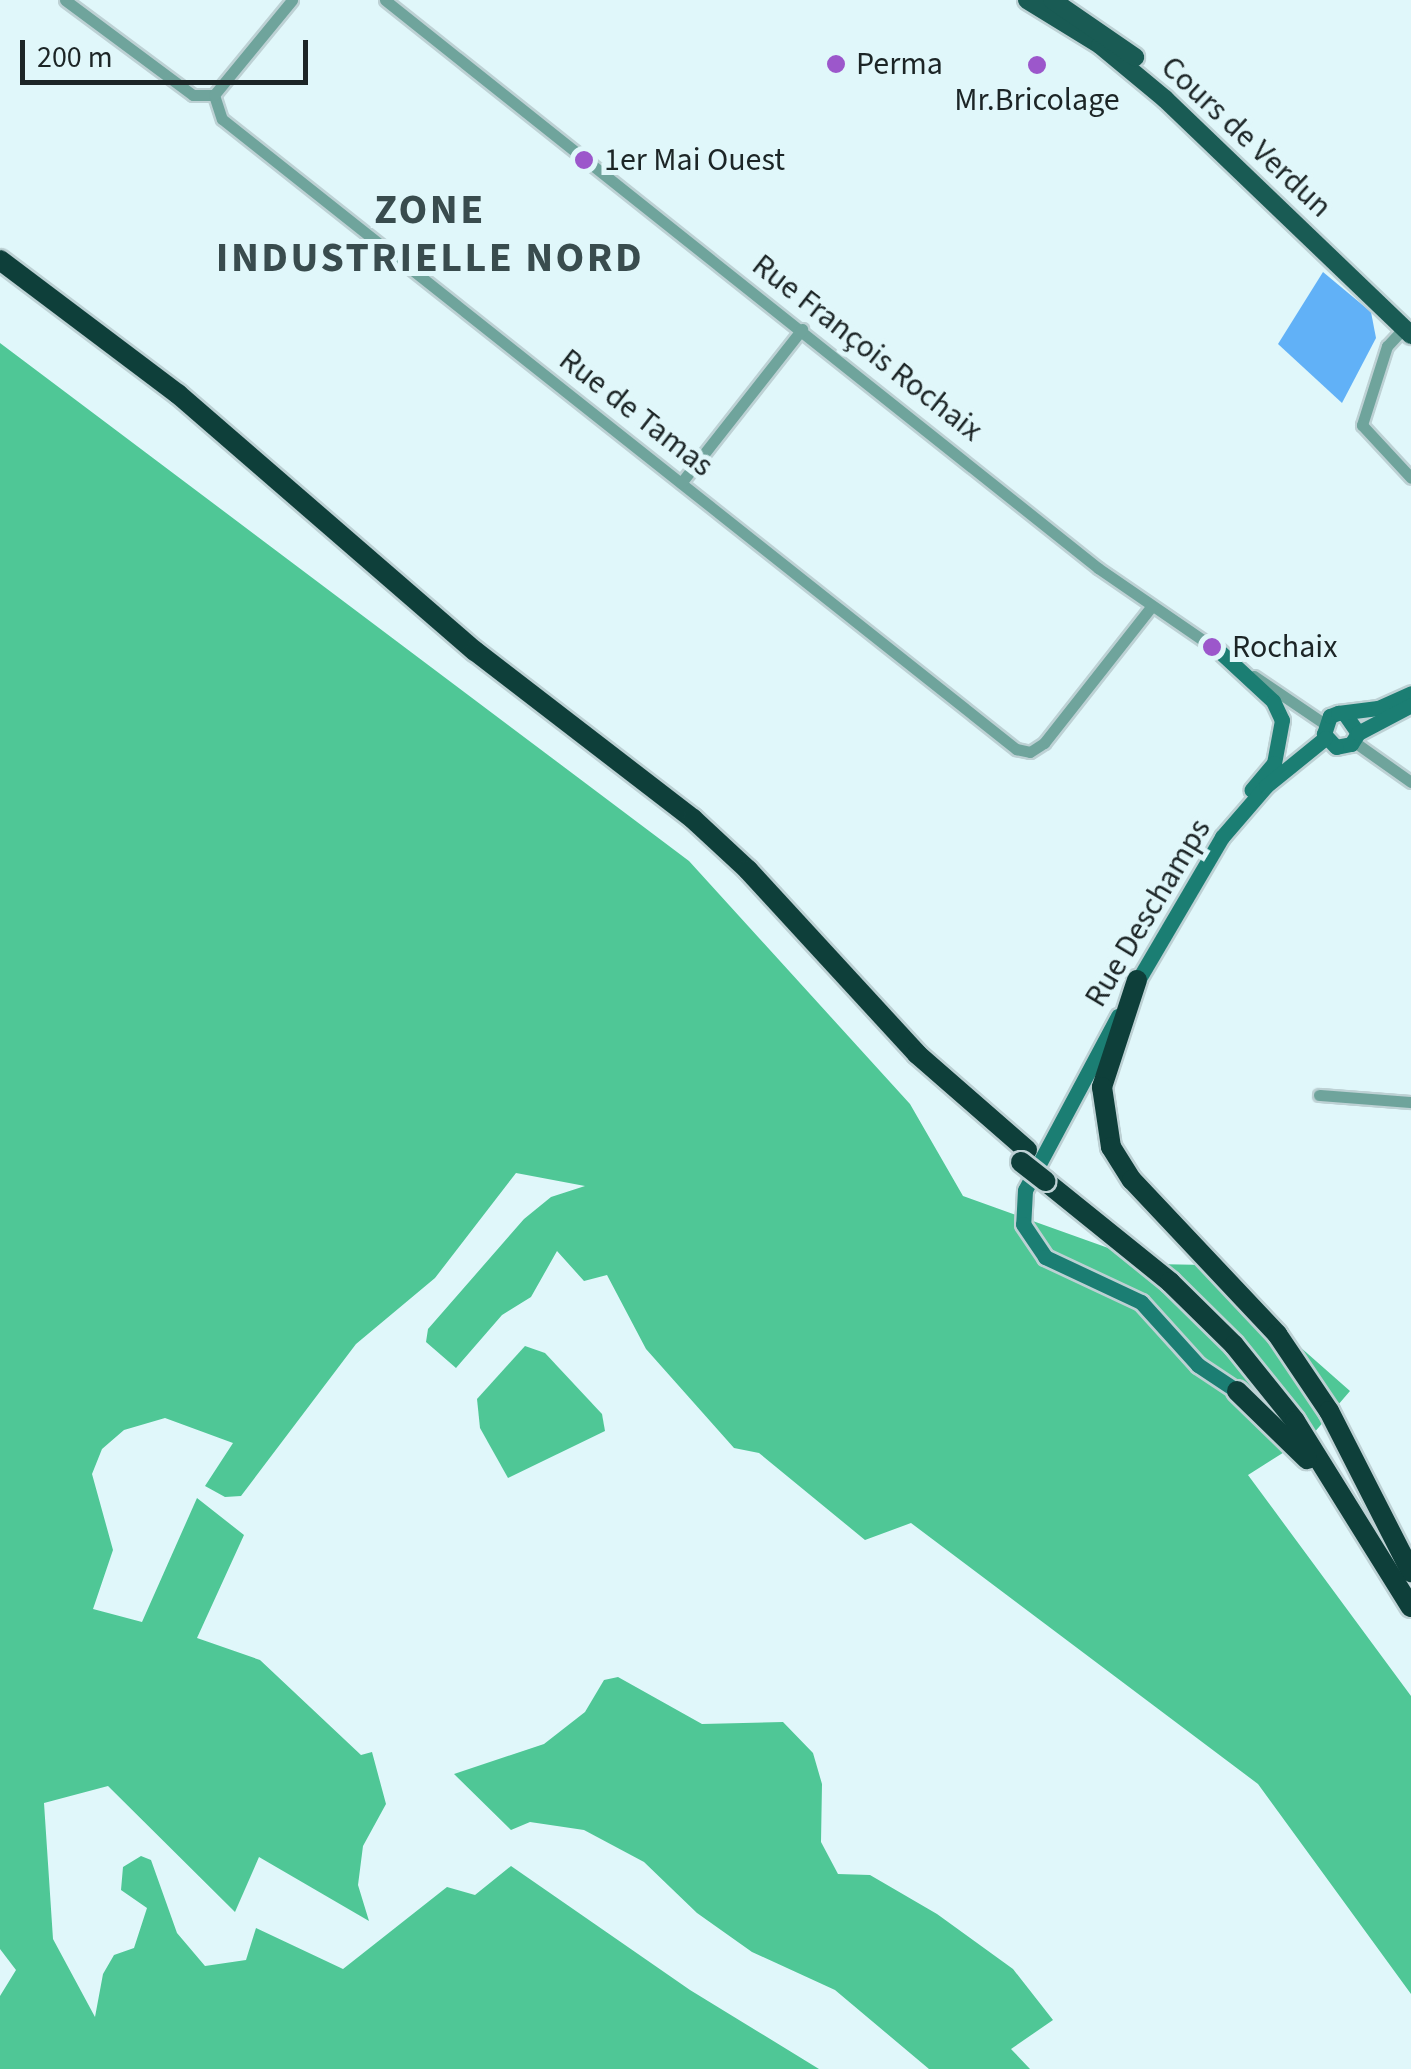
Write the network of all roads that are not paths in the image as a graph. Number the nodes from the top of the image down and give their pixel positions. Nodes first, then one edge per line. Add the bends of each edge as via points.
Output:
1 (66, 0) edge
2 (292, 0) edge
3 (385, 0) edge
4 (1026, 0) edge
5 (1052, 0) edge
6 (214, 95) junction
7 (1178, 102) junction
8 (1211, 142) junction
9 (1256, 170) junction
10 (0, 260) edge
11 (0, 276) edge
12 (1409, 327) edge
13 (802, 330) junction
14 (1411, 478) edge
15 (680, 484) junction
16 (1152, 606) junction
17 (1218, 650) junction
18 (1411, 693) edge
19 (1411, 705) edge
20 (1344, 713) junction
21 (1325, 731) junction
22 (1356, 737) junction
23 (1410, 779) edge
24 (1183, 896) junction
25 (1137, 980) junction
26 (1319, 1096) dead end
27 (1411, 1102) edge
28 (1024, 1156) junction
29 (1048, 1175) junction
30 (1237, 1392) joint
31 (1411, 1572) edge
32 (1411, 1580) edge
33 (1411, 1608) edge

1 - 6 street via 193,95
2 - 6 street
3 - 13 street, Rue François Rochaix
4 - 7 main road via 1100,46 1112,46
5 - 7 main road, Cours de Verdun via 1116,42
6 - 15 street, Rue de Tamas via 222,119
7 - 8 main road, Cours de Verdun
7 - 9 main road, Cours de Verdun
8 - 9 main road
8 - 12 main road, Cours de Verdun
9 - 12 main road, Cours de Verdun
10 - 28 highway via 178,394 476,651 693,819 774,897 916,1054
11 - 28 highway via 125,368 469,664 688,833 921,1078
12 - 14 street via 1387,346 1362,425
13 - 15 street
13 - 16 street, Rue François Rochaix
15 - 16 street, Rue de Tamas via 1016,749 1030,752 1044,743
16 - 17 street, Rue François Rochaix
17 - 21 street, Rue François Rochaix
17 - 24 main road via 1273,700 1283,740 1274,763 1227,818
18 - 20 main road, Rue Deschamps
19 - 22 main road
20 - 21 main road, Rue Deschamps
20 - 22 main road
21 - 22 main road via 1342,748
21 - 24 main road, Rue Deschamps via 1240,814
22 - 23 street
24 - 25 main road, Rue Deschamps
25 - 30 main road, Rue Deschamps via 1025,1190 1023,1224 1045,1258 1141,1302 1198,1365
25 - 31 highway via 1102,1087 1111,1147 1132,1180 1278,1334 1328,1410
26 - 27 street
28 - 29 highway
29 - 32 highway via 1185,1276 1260,1355 1327,1445
29 - 33 highway via 1243,1356 1316,1452
30 - 33 highway via 1300,1451

